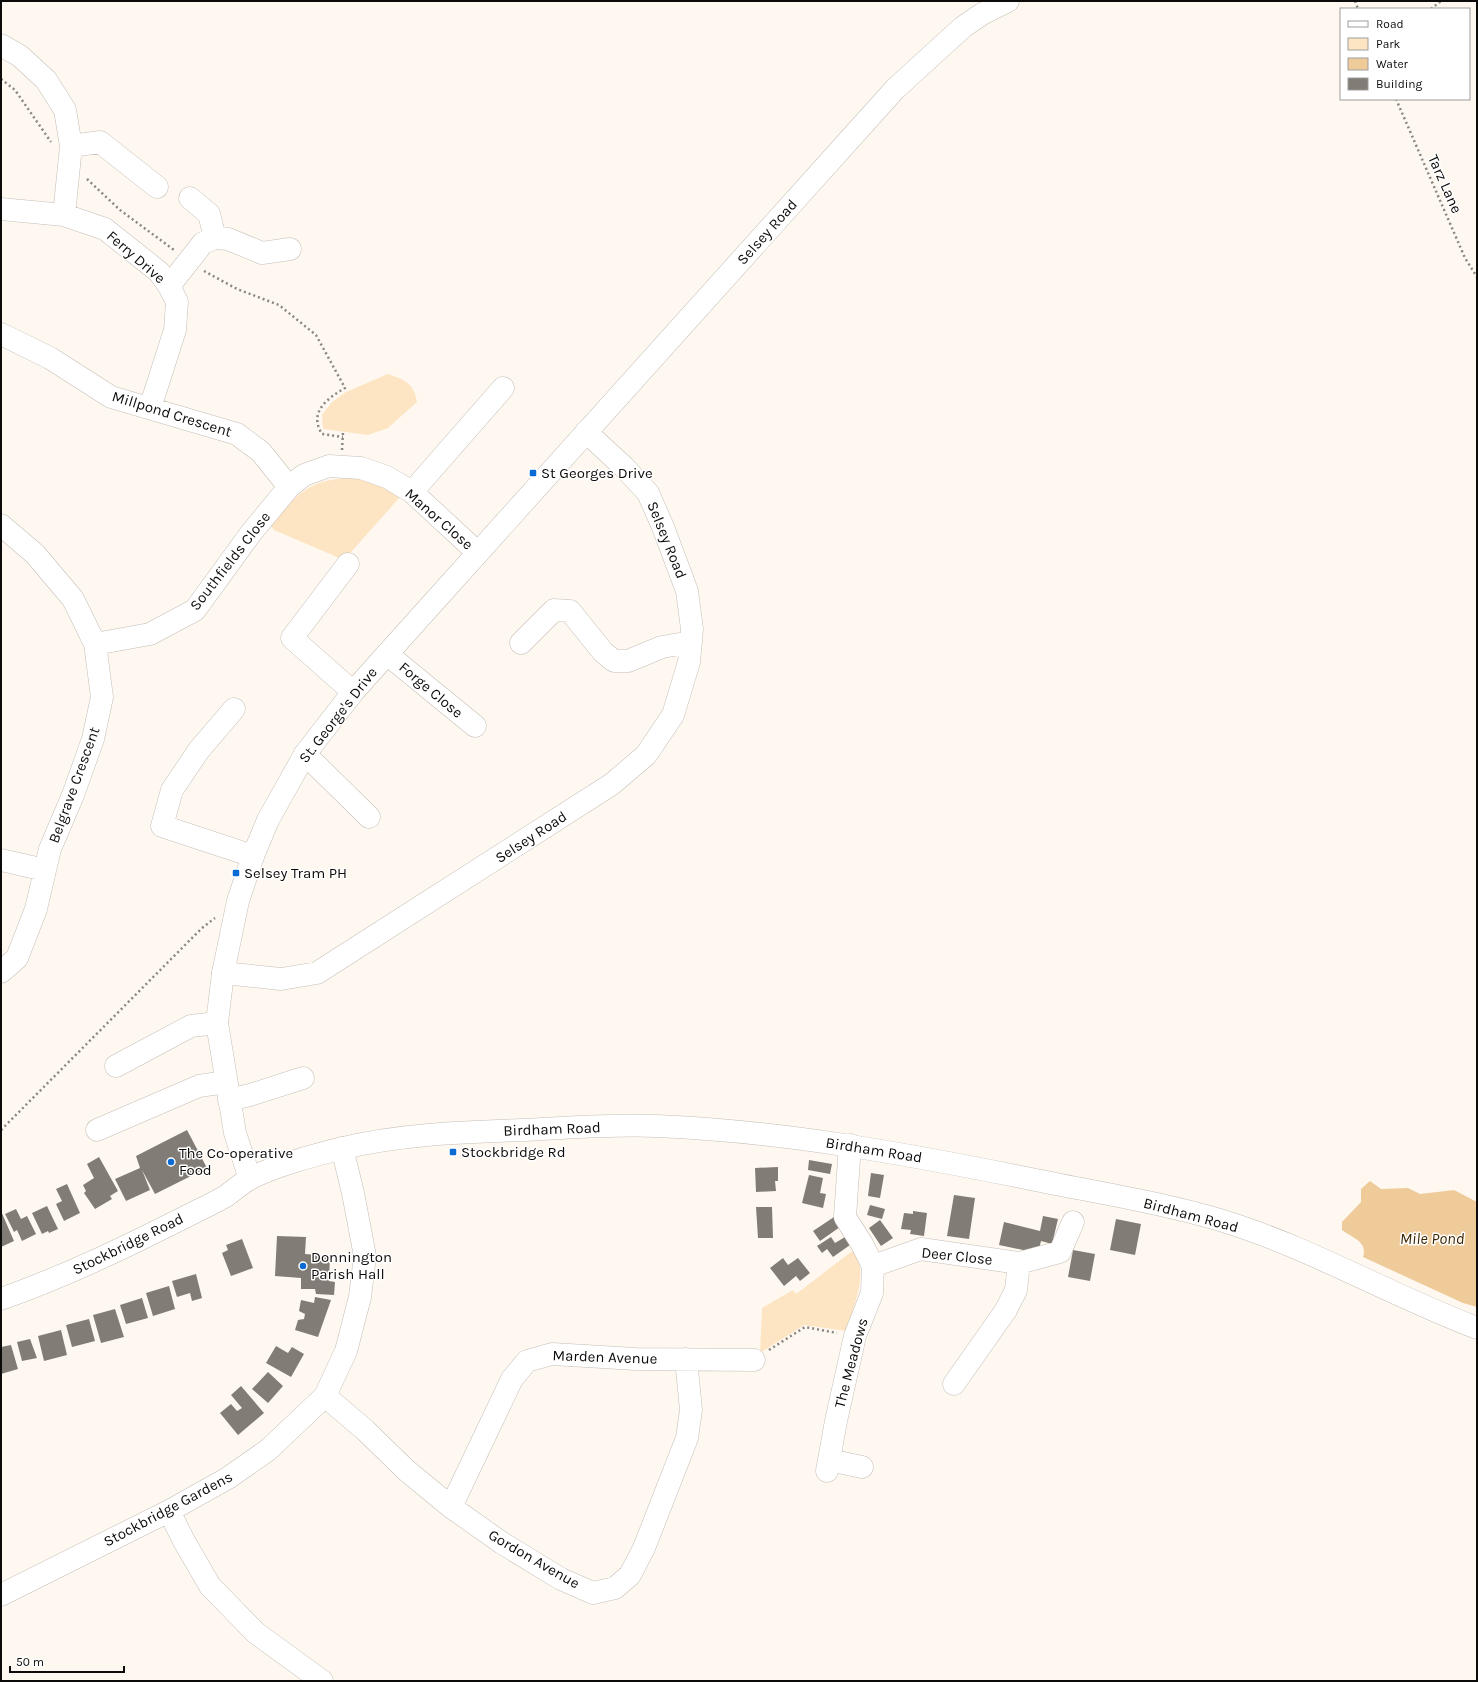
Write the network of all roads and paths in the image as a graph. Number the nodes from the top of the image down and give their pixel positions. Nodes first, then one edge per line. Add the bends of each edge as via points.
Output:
1 (1008, 1) edge
2 (1441, 1) edge
3 (1432, 8) edge
4 (1, 44) edge
5 (1396, 100) edge
6 (72, 146) junction
7 (157, 187) dead end
8 (190, 198) dead end
9 (1, 209) edge
10 (64, 215) junction
11 (215, 238) junction
12 (290, 249) dead end
13 (1477, 277) edge
14 (169, 286) junction
15 (1, 334) edge
16 (503, 388) dead end
17 (150, 408) junction
18 (586, 432) junction
19 (289, 487) junction
20 (412, 492) junction
21 (1, 525) edge
22 (478, 553) junction
23 (348, 564) dead end
24 (691, 642) junction
25 (521, 643) dead end
26 (96, 644) junction
27 (387, 654) junction
28 (353, 692) junction
29 (234, 709) dead end
30 (475, 726) dead end
31 (305, 754) junction
32 (369, 817) dead end
33 (253, 856) junction
34 (1, 860) edge
35 (45, 870) junction
36 (238, 901) junction
37 (1, 972) edge
38 (223, 974) junction
39 (217, 1023) junction
40 (116, 1066) dead end
41 (303, 1078) dead end
42 (228, 1091) junction
43 (1, 1130) edge
44 (98, 1130) dead end
45 (850, 1146) junction
46 (342, 1148) junction
47 (250, 1179) junction
48 (1073, 1222) dead end
49 (1019, 1264) junction
50 (873, 1266) junction
51 (1, 1299) edge
52 (1477, 1328) edge
53 (855, 1336) junction
54 (686, 1359) junction
55 (754, 1360) joint
56 (954, 1384) dead end
57 (325, 1396) junction
58 (862, 1467) dead end
59 (451, 1507) junction
60 (170, 1511) junction
61 (1, 1595) edge
62 (322, 1681) edge

1 - 18 street, Selsey Road via 963,27 895,89
2 - 3 path
4 - 6 street via 20,56 46,80 64,110
5 - 13 path, Tarz Lane via 1466,258
6 - 7 street via 100,142
6 - 10 street
8 - 11 street via 209,214
9 - 10 street, Ferry Drive
10 - 14 street, Ferry Drive via 105,229 159,272
11 - 12 street via 228,239 262,253
11 - 14 street via 203,243
14 - 17 street, Ferry Drive via 177,302 175,330
15 - 17 street, Millpond Crescent via 50,358 111,397
16 - 20 street
17 - 19 street, Millpond Crescent via 237,434 261,452
18 - 22 street, St. George's Drive
18 - 24 street, Selsey Road via 648,493 687,591 692,629
19 - 20 street, Manor Close via 304,475 329,466 360,468 387,477
19 - 26 street, Southfields Close via 251,533 195,610 150,634
20 - 22 street, Manor Close
21 - 26 street, Belgrave Crescent via 35,554 73,599
22 - 27 street, St. George's Drive
23 - 28 street via 292,638
24 - 25 street via 662,647 628,661 614,661 603,652 570,611 554,610
24 - 38 street, Selsey Road via 689,662 673,715 646,755 612,784 317,973 281,979
26 - 35 street, Belgrave Crescent via 102,698 94,739 50,849
27 - 28 street, St. George's Drive
27 - 30 street, Forge Close
28 - 31 street, St. George's Drive
29 - 33 street via 199,750 172,790 162,826
31 - 32 street
31 - 33 street, St. George's Drive via 268,820
33 - 36 street, St. George's Drive
34 - 35 street
35 - 37 street, Belgrave Crescent via 36,909 17,958
36 - 38 street, St. George's Drive
36 - 43 path via 202,928
38 - 39 street, St. George's Drive
39 - 40 street via 191,1026
39 - 42 street, St. George's Drive
41 - 42 street via 250,1095
42 - 44 street via 199,1086
42 - 47 street, St. George's Drive via 235,1133
45 - 46 street, Birdham Road via 710,1129 650,1126 468,1132 384,1140
45 - 50 street, The Meadows via 845,1217
45 - 52 street, Birdham Road via 957,1164 1220,1220 1328,1262
46 - 47 street, Birdham Road
46 - 57 street, Stockbridge Gardens via 365,1256 360,1297 346,1351
47 - 51 street, Stockbridge Road via 223,1198 144,1238 67,1274
48 - 49 street, Deer Close via 1060,1252
49 - 50 street, Deer Close via 921,1249
49 - 56 street via 1016,1290 1006,1310
50 - 53 street, The Meadows via 872,1292
53 - 55 path via 805,1327
53 - 58 street, The Meadows via 828,1466
54 - 55 street, Marden Avenue
54 - 59 street, Marden Avenue via 552,1354 527,1361 512,1379
54 - 59 street, Gordon Avenue via 691,1410 687,1438 644,1548 630,1575 615,1588 593,1593 561,1579 502,1543
57 - 59 street, Gordon Avenue
57 - 60 street, Stockbridge Gardens via 268,1450 228,1478
60 - 61 street, Stockbridge Gardens
60 - 62 street via 210,1586 256,1633

